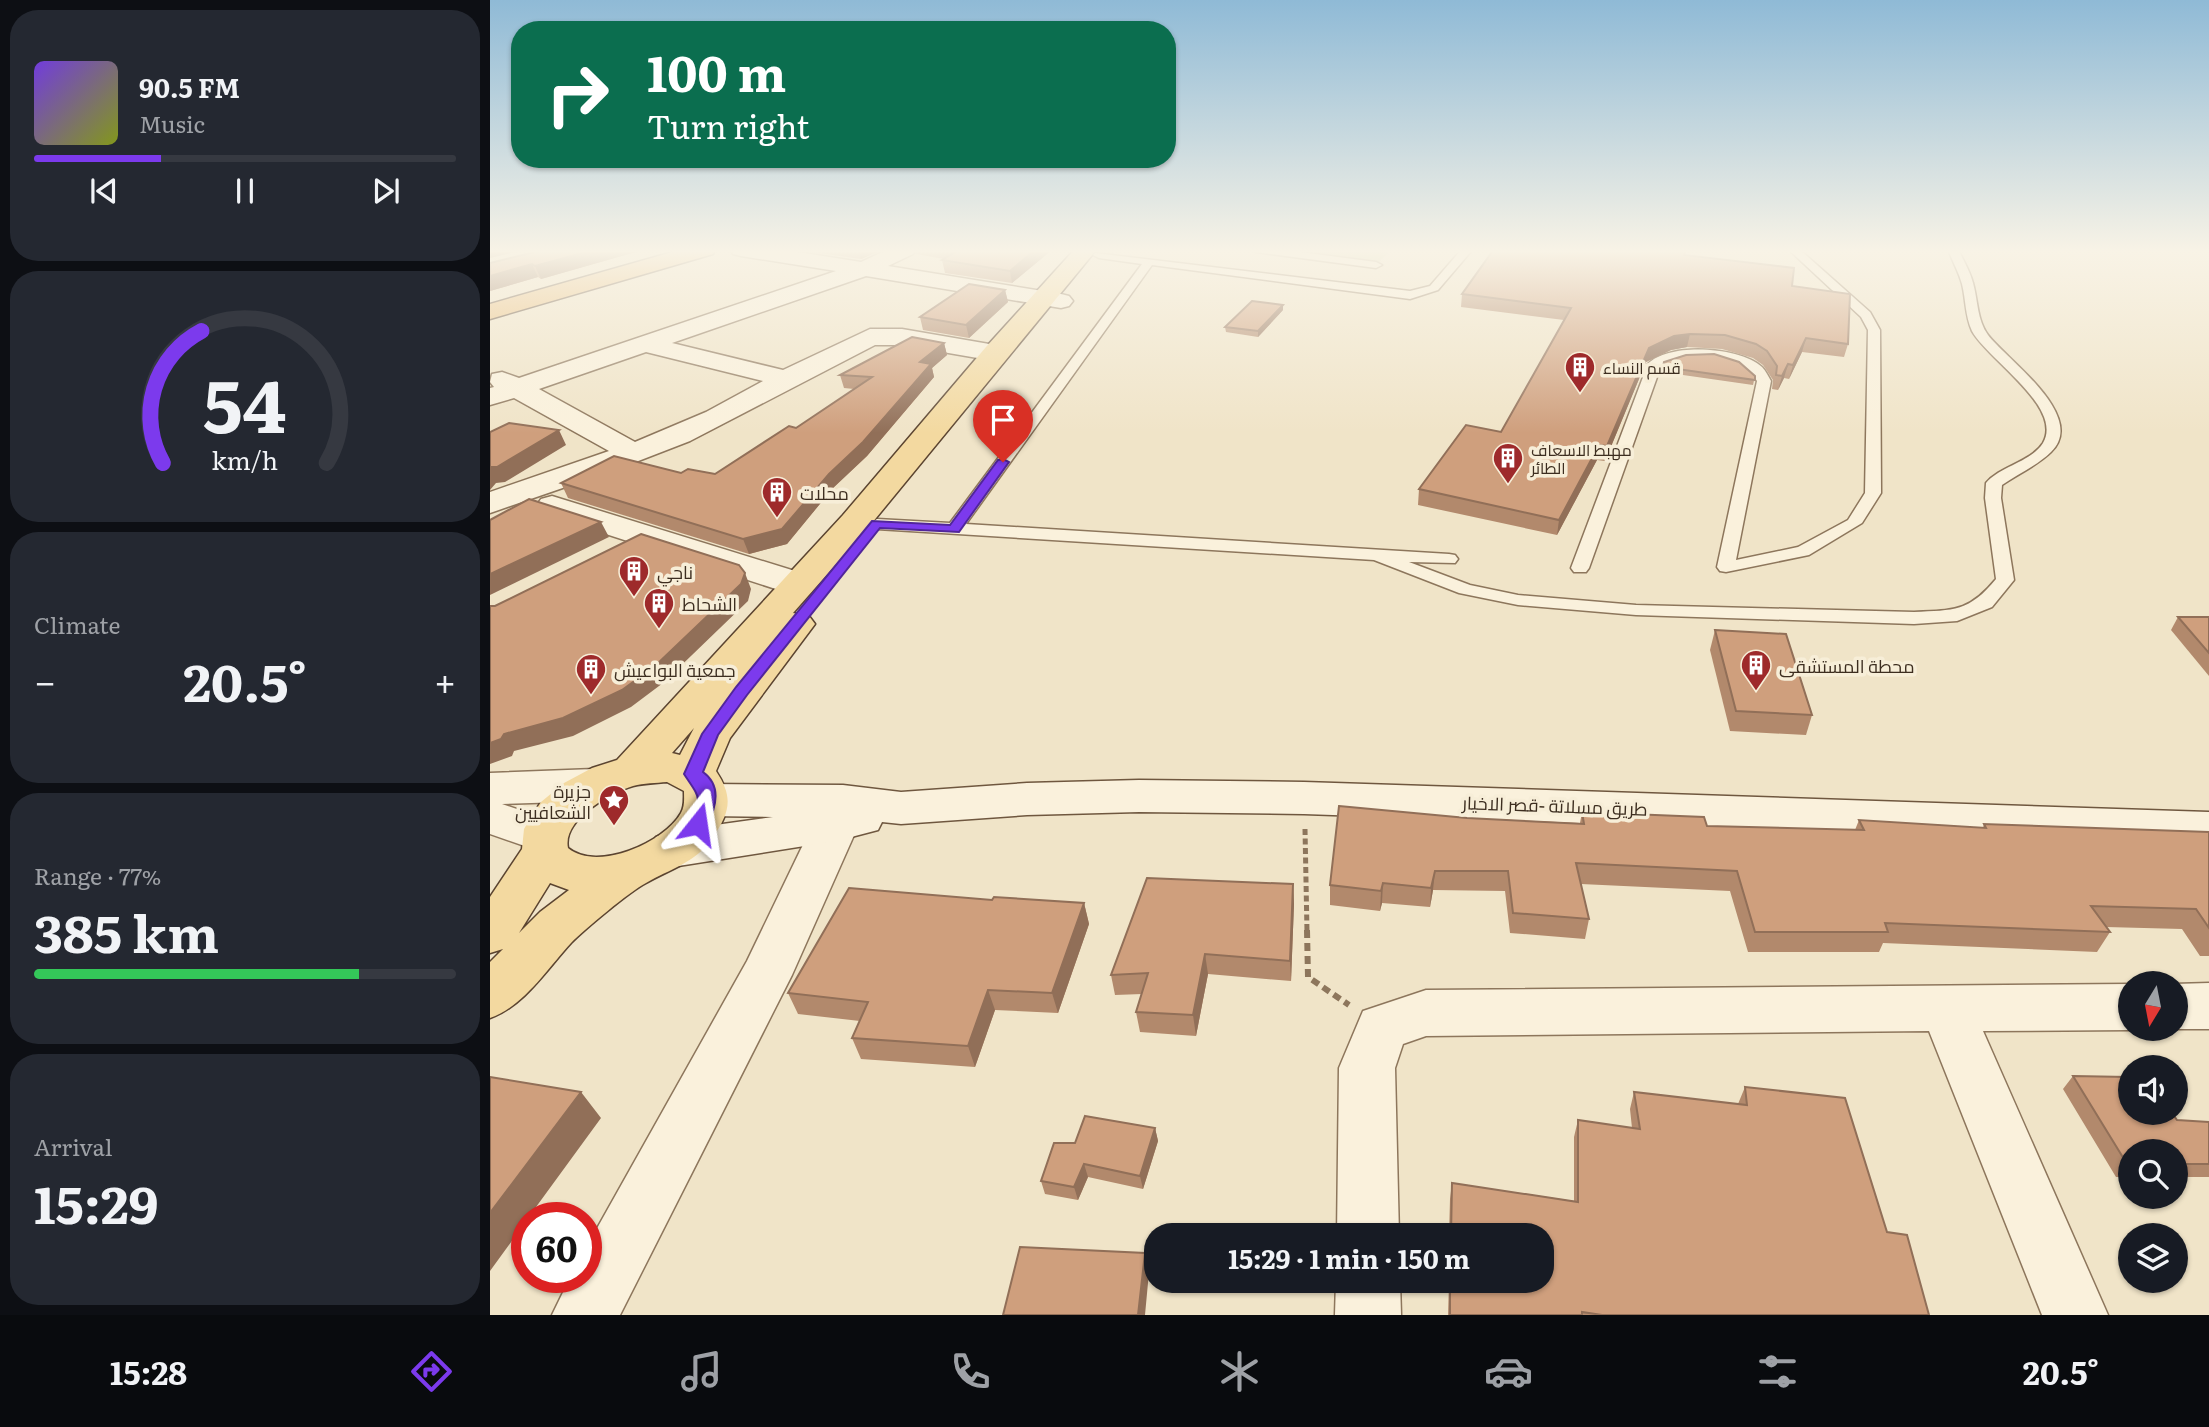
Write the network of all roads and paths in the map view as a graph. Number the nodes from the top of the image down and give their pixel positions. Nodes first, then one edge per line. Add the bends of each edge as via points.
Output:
1 (742, 310) edge
2 (1042, 310) edge
3 (1044, 310) edge
4 (1114, 310) edge
5 (1861, 310) edge
6 (1970, 310) edge
7 (643, 344) junction
8 (995, 353) junction
9 (490, 373) edge
10 (786, 379) junction
11 (502, 393) edge
12 (632, 452) junction
13 (499, 495) edge
14 (866, 523) junction
15 (954, 529) junction
16 (645, 536) junction
17 (609, 554) edge
18 (1381, 557) junction
19 (1449, 559) dead end
20 (1580, 568) dead end
21 (798, 584) junction
22 (613, 778) junction
23 (700, 787) junction
24 (490, 789) edge
25 (1304, 798) junction
26 (901, 808) junction
27 (490, 817) edge
28 (836, 824) junction
29 (2209, 829) edge
30 (545, 843) junction
31 (652, 859) junction
32 (490, 933) edge
33 (490, 996) edge
34 (2188, 1006) edge
35 (2209, 1006) edge
36 (2118, 1007) edge
37 (1947, 1009) junction
38 (1382, 1028) junction
39 (1368, 1223) edge
40 (1368, 1293) edge
41 (585, 1315) edge
42 (1368, 1315) edge
43 (2075, 1315) edge

1 - 7 street
2 - 8 main road
3 - 14 main road
4 - 15 lane
5 - 20 lane via 1874,330 1874,493 1854,523 1803,551 1726,567 1764,381 1757,369 1736,359 1665,356 1655,364
6 - 18 lane via 1982,337 2051,413 2053,435 2049,447 1994,483 2005,580 1986,603 1957,615 1914,618 1636,610 1465,589
7 - 10 street
7 - 11 street
8 - 10 street via 902,337 870,337
8 - 14 main road
9 - 11 street
10 - 12 street via 709,422
11 - 12 street
12 - 13 street
13 - 16 street
14 - 15 lane
14 - 21 main road
14 - 23 main road via 710,734
15 - 18 lane
16 - 17 street
16 - 21 street
18 - 19 lane
21 - 22 main road
22 - 23 main road via 667,767
22 - 24 street
22 - 30 main road via 578,796 556,815
23 - 26 street
23 - 31 main road via 705,811 698,824
25 - 26 street, طريق مسلاتة -قصر الاخيار via 1139,796
25 - 29 street, طريق مسلاتة -قصر الاخيار
25 - 38 path via 1308,977
26 - 28 street
27 - 30 street
28 - 31 street
28 - 41 street via 766,975
30 - 31 main road via 551,863 584,876 607,875
30 - 32 main road
31 - 33 main road via 556,926
34 - 35 street
36 - 37 street
37 - 38 street via 1426,1013
37 - 43 street
38 - 39 street via 1367,1068
40 - 42 street

